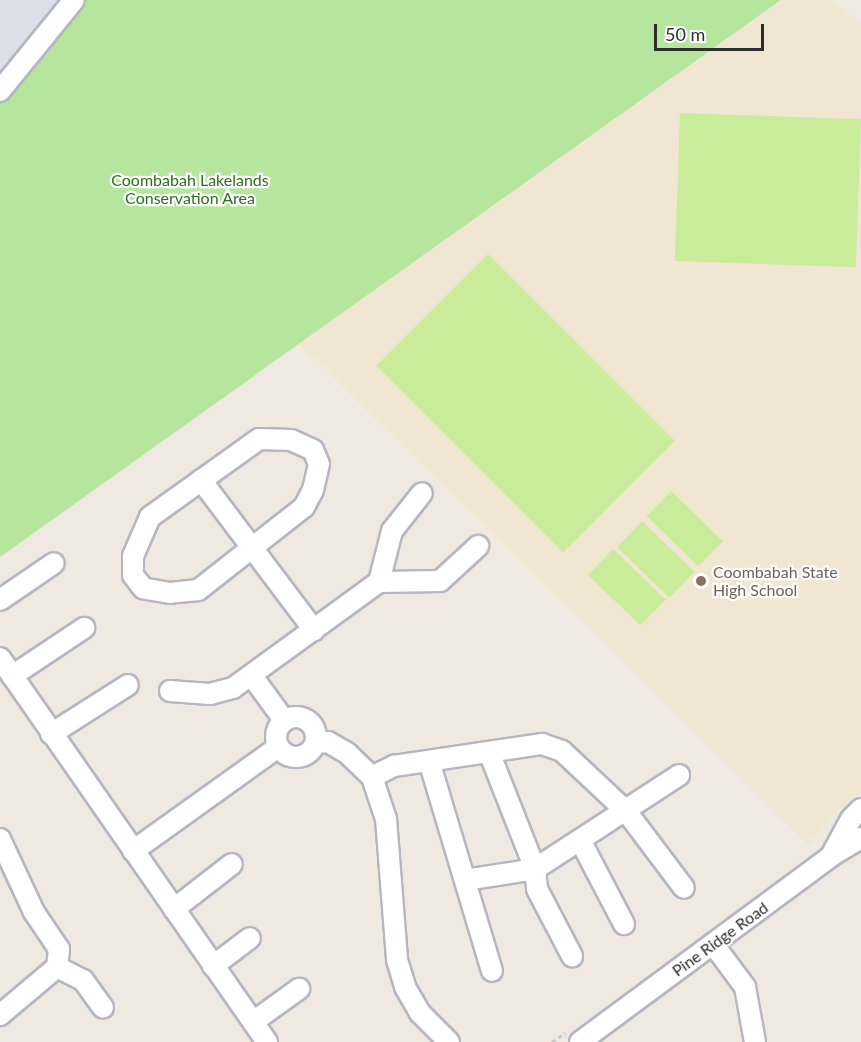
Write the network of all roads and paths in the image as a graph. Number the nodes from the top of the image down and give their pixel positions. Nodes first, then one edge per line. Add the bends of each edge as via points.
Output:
1 (74, 0) edge
2 (0, 91) edge
3 (201, 480) junction
4 (422, 493) dead end
5 (478, 546) dead end
6 (252, 548) junction
7 (54, 563) dead end
8 (379, 582) junction
9 (0, 600) edge
10 (84, 628) dead end
11 (314, 630) junction
12 (0, 658) edge
13 (12, 676) junction
14 (252, 676) junction
15 (128, 685) dead end
16 (170, 691) dead end
17 (284, 720) junction
18 (51, 734) junction
19 (316, 743) junction
20 (278, 747) junction
21 (489, 752) junction
22 (429, 761) junction
23 (679, 775) dead end
24 (372, 777) junction
25 (861, 809) edge
26 (626, 811) junction
27 (861, 838) edge
28 (0, 839) edge
29 (580, 840) junction
30 (133, 851) junction
31 (831, 856) junction
32 (232, 864) dead end
33 (535, 869) junction
34 (465, 880) junction
35 (684, 888) dead end
36 (174, 909) junction
37 (624, 924) dead end
38 (250, 938) dead end
39 (713, 944) junction
40 (572, 956) dead end
41 (213, 966) junction
42 (57, 967) junction
43 (492, 971) dead end
44 (299, 989) dead end
45 (103, 1008) dead end
46 (0, 1015) edge
47 (253, 1022) junction
48 (267, 1042) edge
49 (449, 1042) edge
50 (580, 1042) edge
51 (755, 1042) edge

1 - 2 street
3 - 6 street
3 - 6 street via 259,440 291,440 313,450 319,464 304,507
3 - 6 street via 150,517 133,556 133,575 143,588 170,593 198,590
4 - 8 street via 392,531
5 - 8 street via 440,581
6 - 11 street
7 - 9 street
8 - 11 street
10 - 13 street
11 - 14 street
12 - 13 street
13 - 18 street
14 - 16 street via 233,688 210,694
14 - 17 street
15 - 18 street
17 - 19 street via 297,716 311,723
17 - 20 street via 276,732
18 - 30 street
19 - 20 street via 301,757 287,755
19 - 24 street via 328,742
20 - 30 street
21 - 22 street
21 - 26 street via 542,744 562,752
21 - 33 street
22 - 24 street via 394,766
22 - 34 street
23 - 26 street
24 - 49 street via 386,819 397,960 405,987 420,1013
25 - 31 street via 851,819
26 - 29 street
26 - 35 street
27 - 31 street, Pine Ridge Road
28 - 42 street via 34,912 59,949
29 - 33 street
29 - 37 street
30 - 36 street
31 - 39 street, Pine Ridge Road
32 - 36 street
33 - 34 street
33 - 40 street via 537,889
34 - 43 street
36 - 41 street
38 - 41 street
39 - 50 street, Pine Ridge Road
39 - 51 street via 745,987
41 - 47 street
42 - 45 street via 83,980
42 - 46 street
44 - 47 street
47 - 48 street

